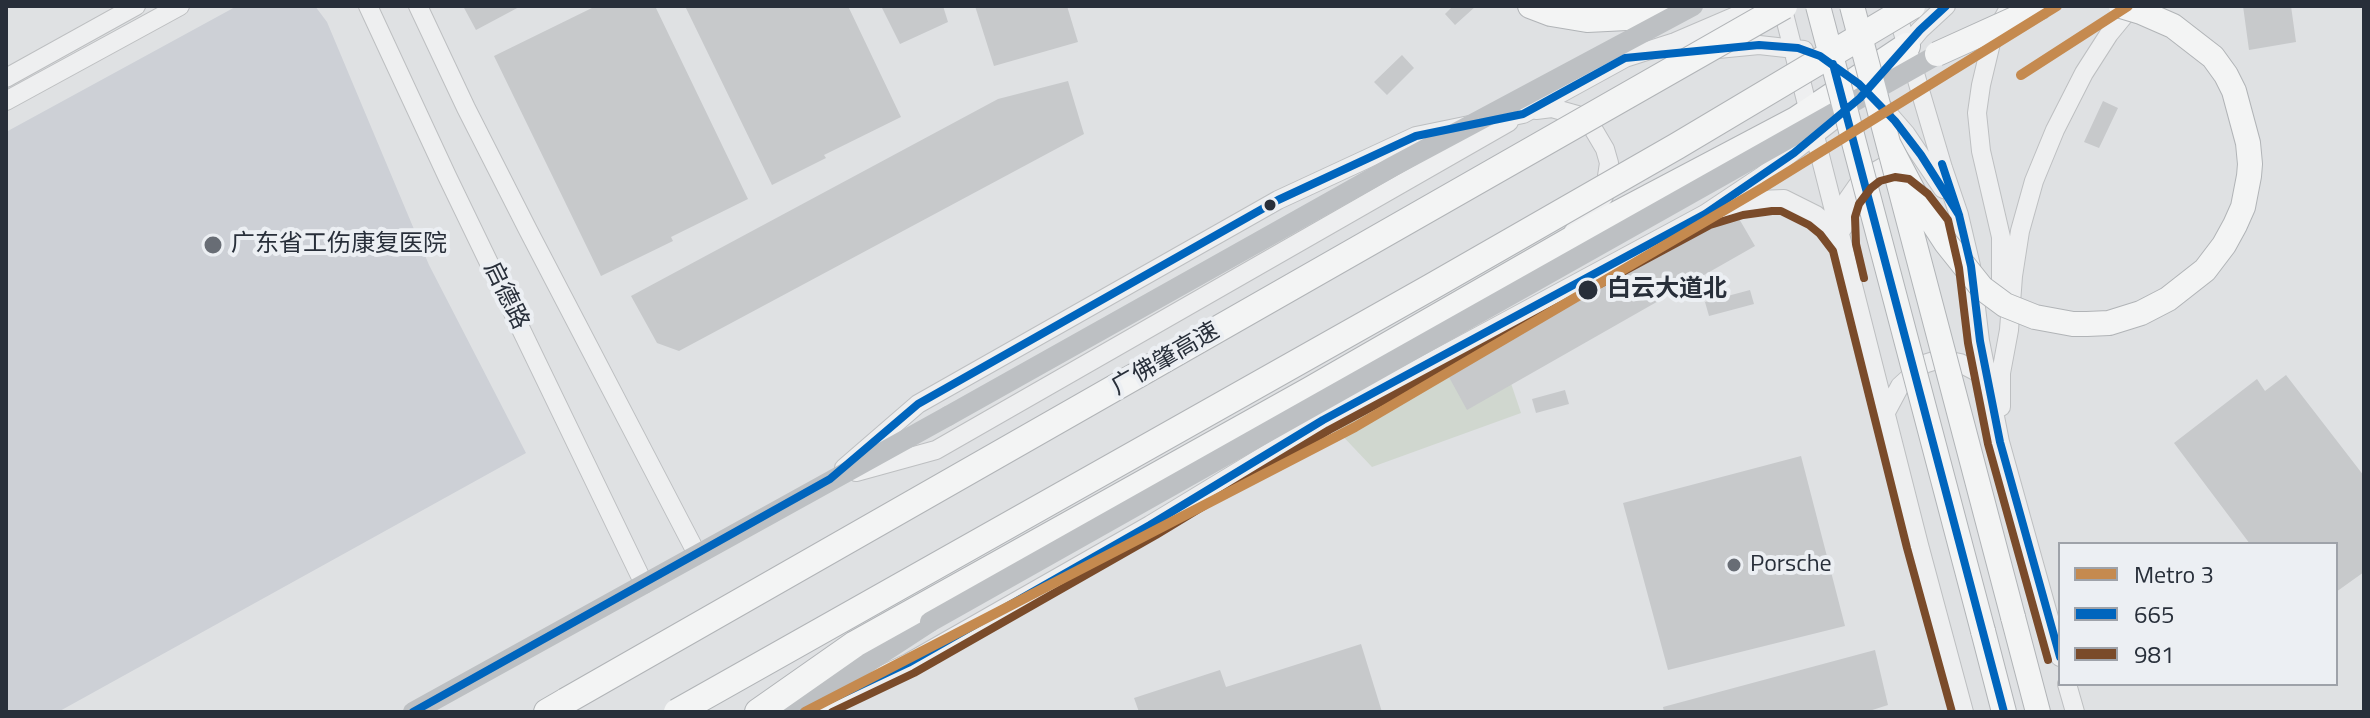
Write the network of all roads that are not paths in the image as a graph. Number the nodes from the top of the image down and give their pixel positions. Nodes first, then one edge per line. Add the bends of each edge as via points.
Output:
1 (136, 6) edge
2 (180, 6) edge
3 (368, 6) edge
4 (418, 6) edge
5 (1530, 6) edge
6 (1680, 6) edge
7 (1695, 6) edge
8 (1759, 6) edge
9 (1783, 6) edge
10 (1818, 6) edge
11 (1852, 6) edge
12 (1895, 6) edge
13 (1912, 6) edge
14 (1946, 6) edge
15 (2010, 6) edge
16 (2023, 6) edge
17 (2043, 6) edge
18 (2121, 6) edge
19 (2132, 6) edge
20 (1907, 46) junction
21 (1937, 54) junction
22 (1625, 58) junction
23 (6, 78) edge
24 (6, 101) edge
25 (1523, 114) junction
26 (1889, 145) junction
27 (1705, 214) junction
28 (1959, 215) junction
29 (1844, 246) junction
30 (1556, 248) junction
31 (1994, 375) junction
32 (1885, 414) junction
33 (830, 479) junction
34 (697, 554) junction
35 (644, 584) junction
36 (930, 622) junction
37 (2058, 650) edge
38 (2068, 686) edge
39 (556, 707) edge
40 (413, 712) edge
41 (677, 712) edge
42 (758, 712) edge
43 (769, 712) edge
44 (792, 712) edge
45 (804, 712) edge
46 (1964, 712) edge
47 (2004, 712) edge
48 (2038, 712) edge
49 (2075, 712) edge

1 - 23 street
2 - 24 street
3 - 35 street, 启德路
4 - 34 street, 启德路
5 - 6 highway via 1587,20
7 - 22 street
7 - 33 main road, bridge via 1392,167
8 - 22 street
9 - 29 street
9 - 39 highway, 广佛肇高速, bridge
10 - 47 highway, bridge
11 - 26 highway, bridge
12 - 20 street
13 - 41 highway, bridge via 1677,146
14 - 20 street
15 - 31 street via 1992,39 1977,113 2001,237
16 - 21 main road, bridge
17 - 21 highway, bridge
18 - 26 highway, bridge via 2173,26 2213,57 2234,91 2248,143 2249,176 2235,225 2213,261 2168,299 2109,323 2087,324 2035,317 2005,305 1982,288 1946,243
19 - 31 street via 2084,73 2034,181 2020,231 2009,330
20 - 27 street via 1848,108
20 - 28 street
20 - 30 highway via 1796,120
21 - 36 main road, bridge
22 - 25 street
22 - 28 street via 1759,45 1820,56 1859,84 1895,121
25 - 30 street via 1552,108 1577,115 1592,127 1609,163 1604,196
25 - 33 street via 936,450
25 - 33 street via 1416,136 1278,200 918,404
26 - 48 highway, bridge
27 - 29 street via 1749,201 1784,199 1816,215
27 - 45 street via 1323,420 908,663
28 - 29 street via 1937,186 1914,168 1883,167 1862,179 1848,199
28 - 31 street
29 - 32 street
30 - 42 highway via 855,644
31 - 32 street via 1940,359 1924,364 1900,386
31 - 37 street via 2000,442
32 - 46 street
33 - 34 main road
34 - 35 main road
35 - 40 main road
36 - 43 highway
36 - 44 main road
38 - 49 street

